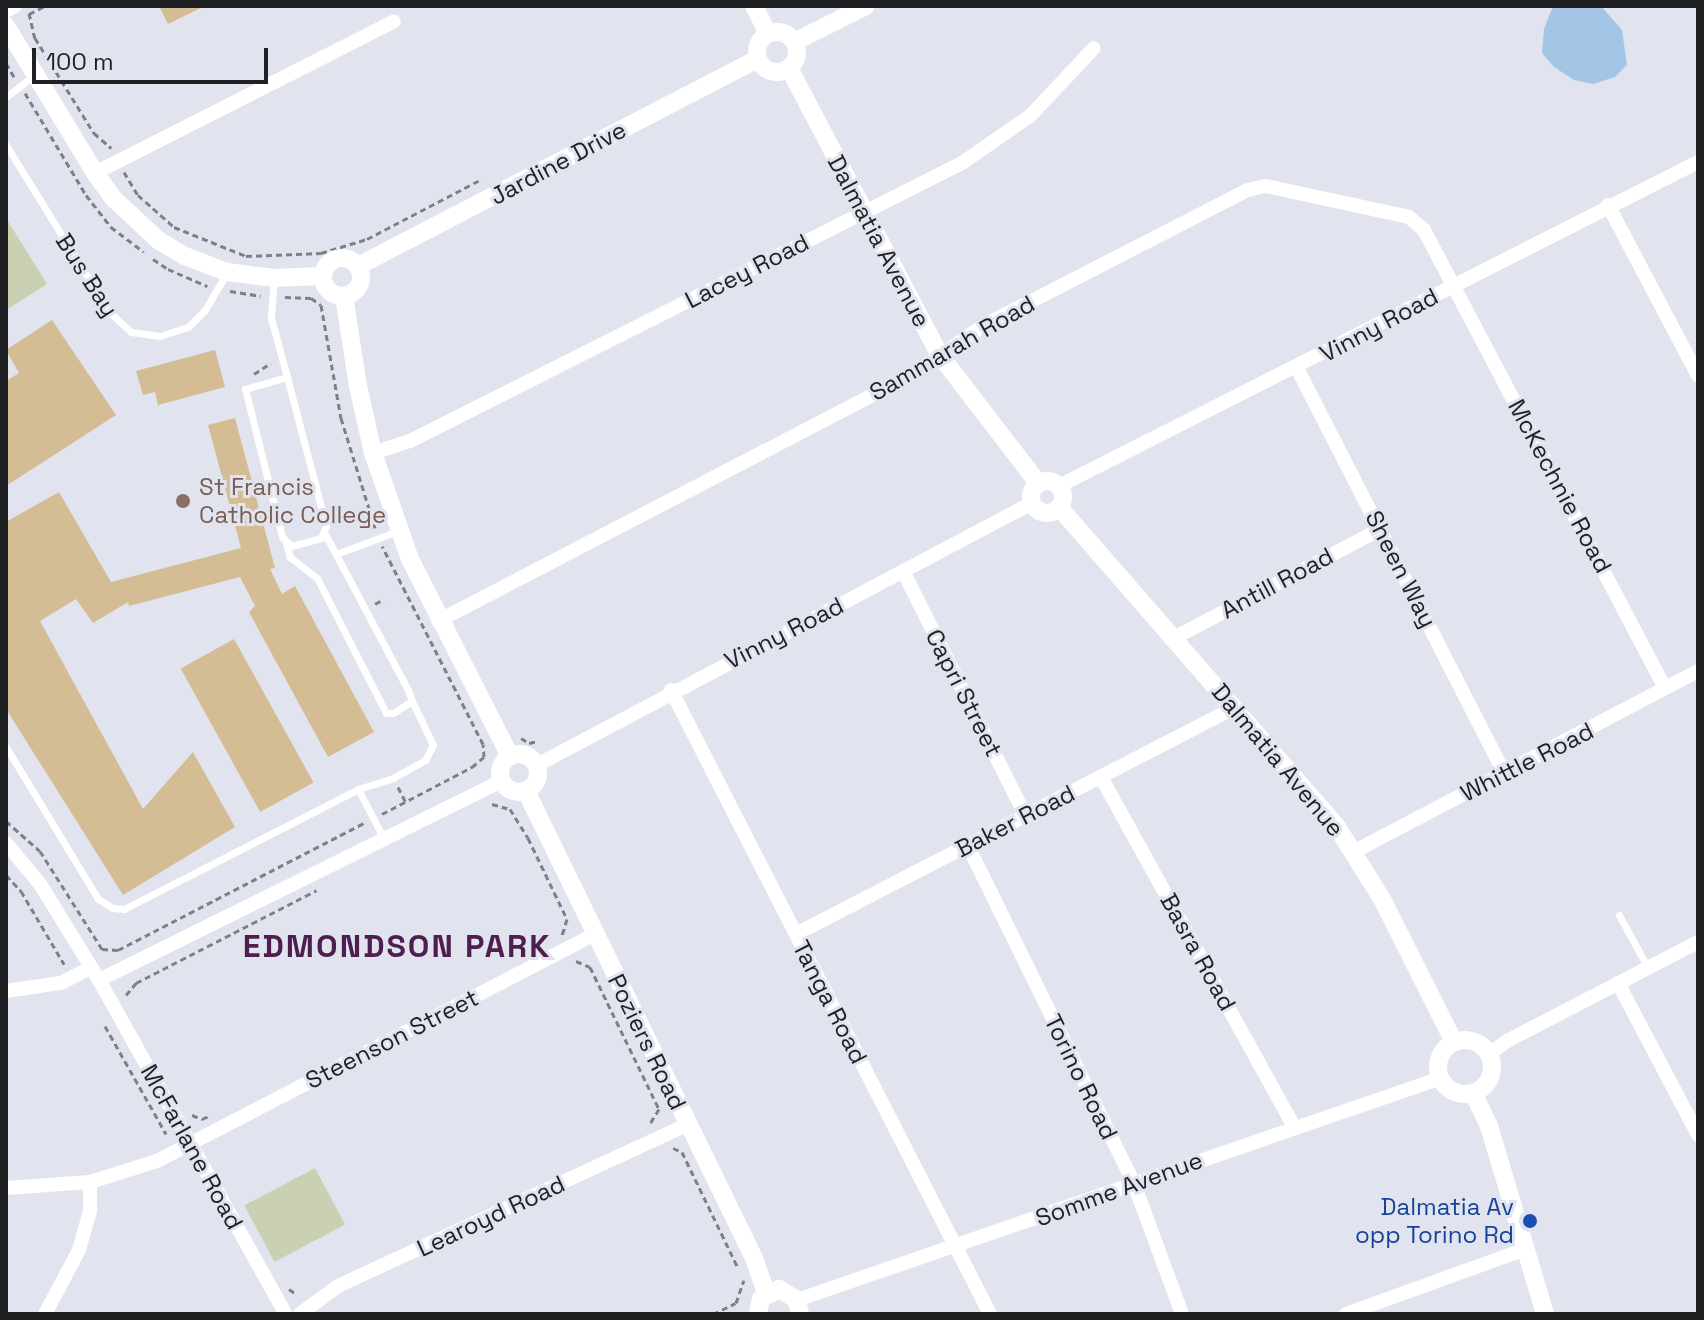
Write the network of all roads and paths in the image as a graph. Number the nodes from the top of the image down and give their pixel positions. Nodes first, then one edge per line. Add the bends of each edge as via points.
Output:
1 (15, 6) edge
2 (25, 6) edge
3 (45, 6) edge
4 (754, 6) edge
5 (866, 6) edge
6 (6, 11) edge
7 (29, 14) junction
8 (394, 21) dead end
9 (6, 26) edge
10 (768, 34) junction
11 (794, 42) junction
12 (1094, 48) dead end
13 (758, 59) junction
14 (6, 63) edge
15 (789, 68) junction
16 (27, 80) junction
17 (6, 97) edge
18 (6, 145) edge
19 (118, 161) junction
20 (1698, 162) edge
21 (95, 173) junction
22 (482, 179) dead end
23 (1608, 205) junction
24 (863, 213) junction
25 (358, 266) junction
26 (322, 276) junction
27 (223, 280) junction
28 (1454, 285) junction
29 (267, 287) junction
30 (344, 296) junction
31 (261, 303) dead end
32 (939, 354) junction
33 (272, 363) dead end
34 (1297, 368) junction
35 (1698, 376) edge
36 (287, 377) junction
37 (243, 379) dead end
38 (373, 453) junction
39 (1038, 483) junction
40 (1059, 486) junction
41 (1032, 503) junction
42 (1059, 507) junction
43 (1381, 529) junction
44 (400, 530) junction
45 (325, 534) junction
46 (379, 538) junction
47 (286, 543) junction
48 (336, 554) junction
49 (903, 571) junction
50 (438, 621) junction
51 (1174, 638) junction
52 (1698, 671) edge
53 (1665, 688) junction
54 (671, 690) junction
55 (412, 701) junction
56 (1234, 708) junction
57 (518, 736) dead end
58 (538, 741) dead end
59 (6, 747) edge
60 (510, 756) junction
61 (537, 765) junction
62 (1504, 772) junction
63 (1101, 777) junction
64 (502, 781) junction
65 (358, 789) junction
66 (526, 791) junction
67 (481, 806) dead end
68 (1025, 815) junction
69 (373, 818) junction
70 (6, 821) edge
71 (384, 839) junction
72 (6, 843) edge
73 (968, 846) junction
74 (1355, 851) junction
75 (6, 875) edge
76 (324, 887) dead end
77 (1619, 915) dead end
78 (595, 934) junction
79 (796, 934) junction
80 (550, 941) dead end
81 (1698, 942) edge
82 (575, 960) dead end
83 (64, 964) dead end
84 (1648, 968) junction
85 (95, 974) junction
86 (1618, 983) junction
87 (6, 991) edge
88 (124, 999) dead end
89 (1454, 1042) junction
90 (1489, 1054) junction
91 (1441, 1078) junction
92 (1473, 1093) junction
93 (687, 1125) junction
94 (648, 1126) dead end
95 (1294, 1127) junction
96 (1698, 1135) edge
97 (189, 1145) junction
98 (670, 1147) dead end
99 (90, 1182) junction
100 (1134, 1184) junction
101 (6, 1188) edge
102 (954, 1248) junction
103 (1526, 1249) junction
104 (738, 1267) dead end
105 (744, 1279) dead end
106 (285, 1285) dead end
107 (299, 1293) dead end
108 (766, 1293) junction
109 (798, 1307) edge
110 (45, 1314) edge
111 (286, 1314) edge
112 (300, 1314) edge
113 (713, 1314) edge
114 (758, 1314) edge
115 (990, 1314) edge
116 (1182, 1314) edge
117 (1346, 1314) edge
118 (1545, 1314) edge

1 - 6 street
2 - 7 path
3 - 7 path
4 - 10 street
5 - 11 street
7 - 19 path via 35,38 94,133
8 - 19 street
9 - 16 street
10 - 11 street via 783,33
10 - 13 street via 758,44
11 - 15 street via 797,56
12 - 24 street, Lacey Road via 1030,116 962,163
13 - 15 street via 775,72
13 - 25 street, Jardine Drive
14 - 16 path
15 - 24 street, Dalmatia Avenue
16 - 17 lane
16 - 21 street
16 - 27 path via 86,195 111,227 168,269
18 - 27 lane, Bus Bay via 118,323 145,336 174,333 198,319
19 - 21 street
19 - 22 path via 138,195 174,227 246,256 321,253 367,239
20 - 23 street, Vinny Road
21 - 27 street via 113,198 158,240
23 - 28 street, Vinny Road
23 - 35 street
24 - 32 street, Dalmatia Avenue
24 - 38 street, Lacey Road via 410,441
25 - 26 street via 336,258
25 - 30 street via 359,285
26 - 29 street
26 - 30 street via 329,291
27 - 29 street
27 - 29 path
28 - 32 street, Sammarah Road via 1424,230 1409,217 1261,186 981,327
28 - 34 street, Vinny Road
28 - 53 street, McKechnie Road
29 - 31 path
29 - 36 lane
29 - 46 path via 321,305 341,418
30 - 38 street
32 - 39 street, Dalmatia Avenue
32 - 50 street, Sammarah Road via 917,372
33 - 37 path
34 - 40 street, Vinny Road
34 - 43 street, Sheen Way
36 - 45 lane
36 - 47 lane via 245,389
38 - 44 street
39 - 40 street
39 - 41 street
40 - 42 street
41 - 42 street via 1044,513
41 - 49 street, Vinny Road
42 - 51 street, Dalmatia Avenue
43 - 51 street, Antill Road
43 - 62 street, Sheen Way
44 - 46 lane
44 - 50 street
45 - 47 lane via 292,546
45 - 48 lane
46 - 48 lane
46 - 69 path via 483,744 484,757
47 - 55 lane via 290,557 317,578 386,713
48 - 55 lane
49 - 54 street, Vinny Road
49 - 68 street, Capri Street
50 - 60 street
51 - 56 street, Dalmatia Avenue
52 - 53 street, Whittle Road
53 - 62 street, Whittle Road
54 - 61 street, Vinny Road
54 - 79 street, Tanga Road
55 - 65 lane via 430,733 431,753 393,778
56 - 63 street, Baker Road
56 - 74 street, Dalmatia Avenue
57 - 58 path via 529,743
59 - 65 lane via 98,899 113,908 135,903
60 - 61 street via 522,754
60 - 64 street via 502,765
61 - 66 street via 538,777
62 - 74 street, Whittle Road
63 - 68 street, Baker Road
63 - 95 street, Basra Road
64 - 66 street via 515,792
64 - 71 street
65 - 69 lane
66 - 78 street, Poziers Road
67 - 80 path via 497,803 510,809 528,838 567,919 562,935
68 - 73 street, Baker Road
69 - 70 path via 118,950 102,949 40,851
69 - 71 lane
71 - 85 street
72 - 85 street, McFarlane Road via 40,884
73 - 79 street, Baker Road
73 - 100 street, Torino Road
74 - 89 street, Dalmatia Avenue via 1428,983
75 - 83 path
76 - 88 path via 136,983
77 - 84 lane
78 - 93 street, Poziers Road
78 - 97 street, Steenson Street
79 - 102 street, Tanga Road
81 - 84 street
82 - 94 path via 590,967 659,1109
84 - 86 street
85 - 87 street
85 - 97 street, McFarlane Road
86 - 90 street
86 - 96 street
89 - 90 street via 1474,1041
89 - 91 street via 1440,1057
90 - 92 street via 1490,1077
91 - 92 street via 1458,1093
91 - 95 street, Somme Avenue
92 - 103 street via 1489,1126
93 - 108 street, Poziers Road via 754,1258
93 - 112 street, Learoyd Road via 338,1286
95 - 100 street, Somme Avenue
97 - 99 street, Steenson Street via 134,1171
97 - 111 street, McFarlane Road
98 - 104 path via 682,1152
99 - 101 street, Steenson Street
99 - 110 street via 90,1211 79,1250
100 - 102 street, Somme Avenue
100 - 116 street, Torino Road
102 - 109 street, Somme Avenue
102 - 115 street, Tanga Road
103 - 117 street
103 - 118 street
105 - 113 path via 736,1303
106 - 107 path
108 - 109 street via 787,1290
108 - 114 street

